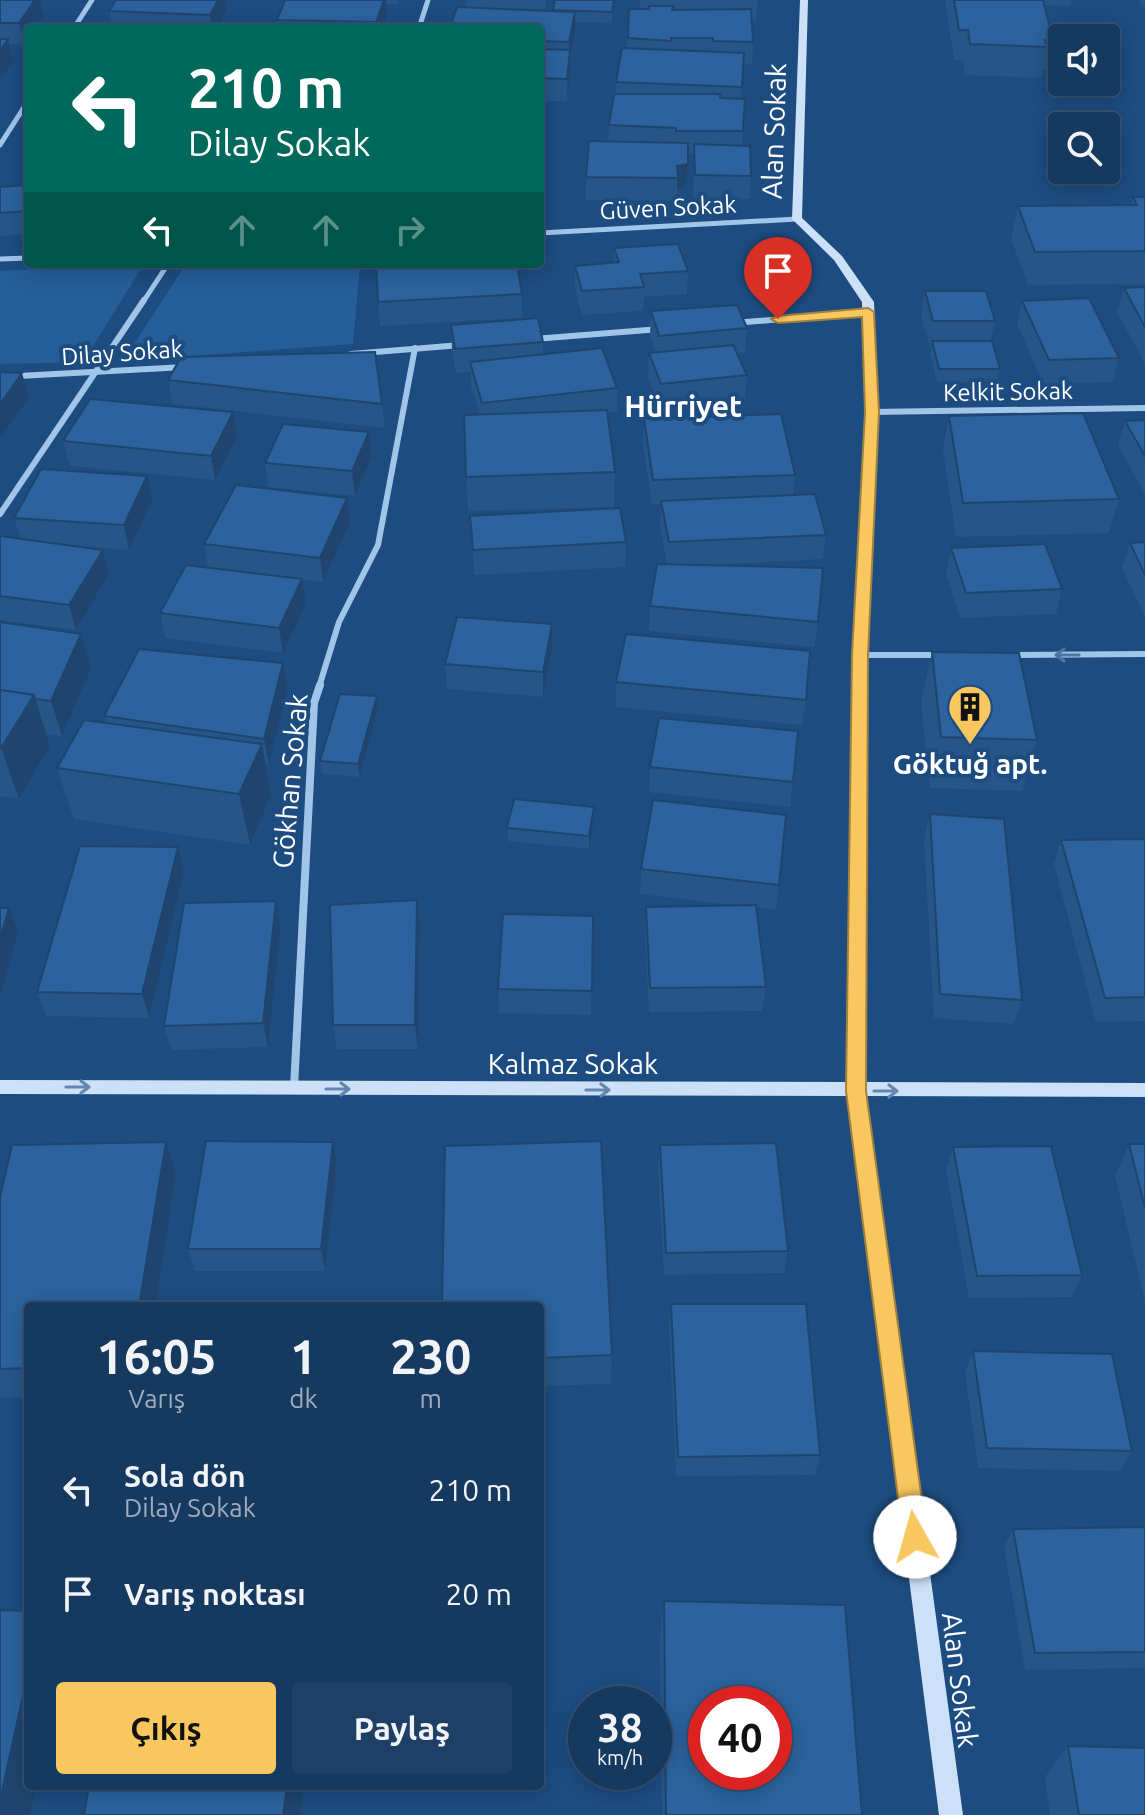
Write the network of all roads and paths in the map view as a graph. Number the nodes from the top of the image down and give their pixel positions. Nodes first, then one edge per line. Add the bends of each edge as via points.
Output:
1 (92, 0) edge
2 (428, 0) edge
3 (804, 0) edge
4 (77, 24) edge
5 (420, 24) edge
6 (24, 107) edge
7 (0, 145) edge
8 (797, 219) junction
9 (544, 233) edge
10 (24, 258) edge
11 (0, 259) edge
12 (165, 268) edge
13 (868, 312) junction
14 (728, 323) edge
15 (665, 328) edge
16 (525, 340) edge
17 (462, 345) edge
18 (415, 348) junction
19 (339, 354) edge
20 (187, 367) edge
21 (95, 374) junction
22 (0, 377) edge
23 (1145, 408) edge
24 (872, 412) junction
25 (0, 514) edge
26 (1145, 654) edge
27 (860, 655) junction
28 (955, 655) edge
29 (1003, 655) edge
30 (0, 1087) edge
31 (294, 1089) junction
32 (1145, 1090) edge
33 (856, 1091) junction
34 (951, 1815) edge

1 - 4 street
2 - 5 street
3 - 8 street, Alan Sokak
6 - 7 street
8 - 9 street, Güven Sokak
8 - 13 street, Alan Sokak via 838,258 868,302
10 - 11 street
12 - 21 street
13 - 14 street
13 - 24 street, Alan Sokak
15 - 16 street
17 - 18 street
18 - 19 street
18 - 31 street, Gökhan Sokak via 378,545 339,622 314,703
20 - 21 street, Dilay Sokak
21 - 22 street, Dilay Sokak
21 - 25 street
23 - 24 street, Kelkit Sokak
24 - 27 street, Alan Sokak
26 -> 29 street
27 - 28 street
27 - 33 street, Alan Sokak
30 -> 31 street, Kalmaz Sokak
31 -> 33 street, Kalmaz Sokak
33 -> 32 street, Kalmaz Sokak
33 - 34 street, Alan Sokak

